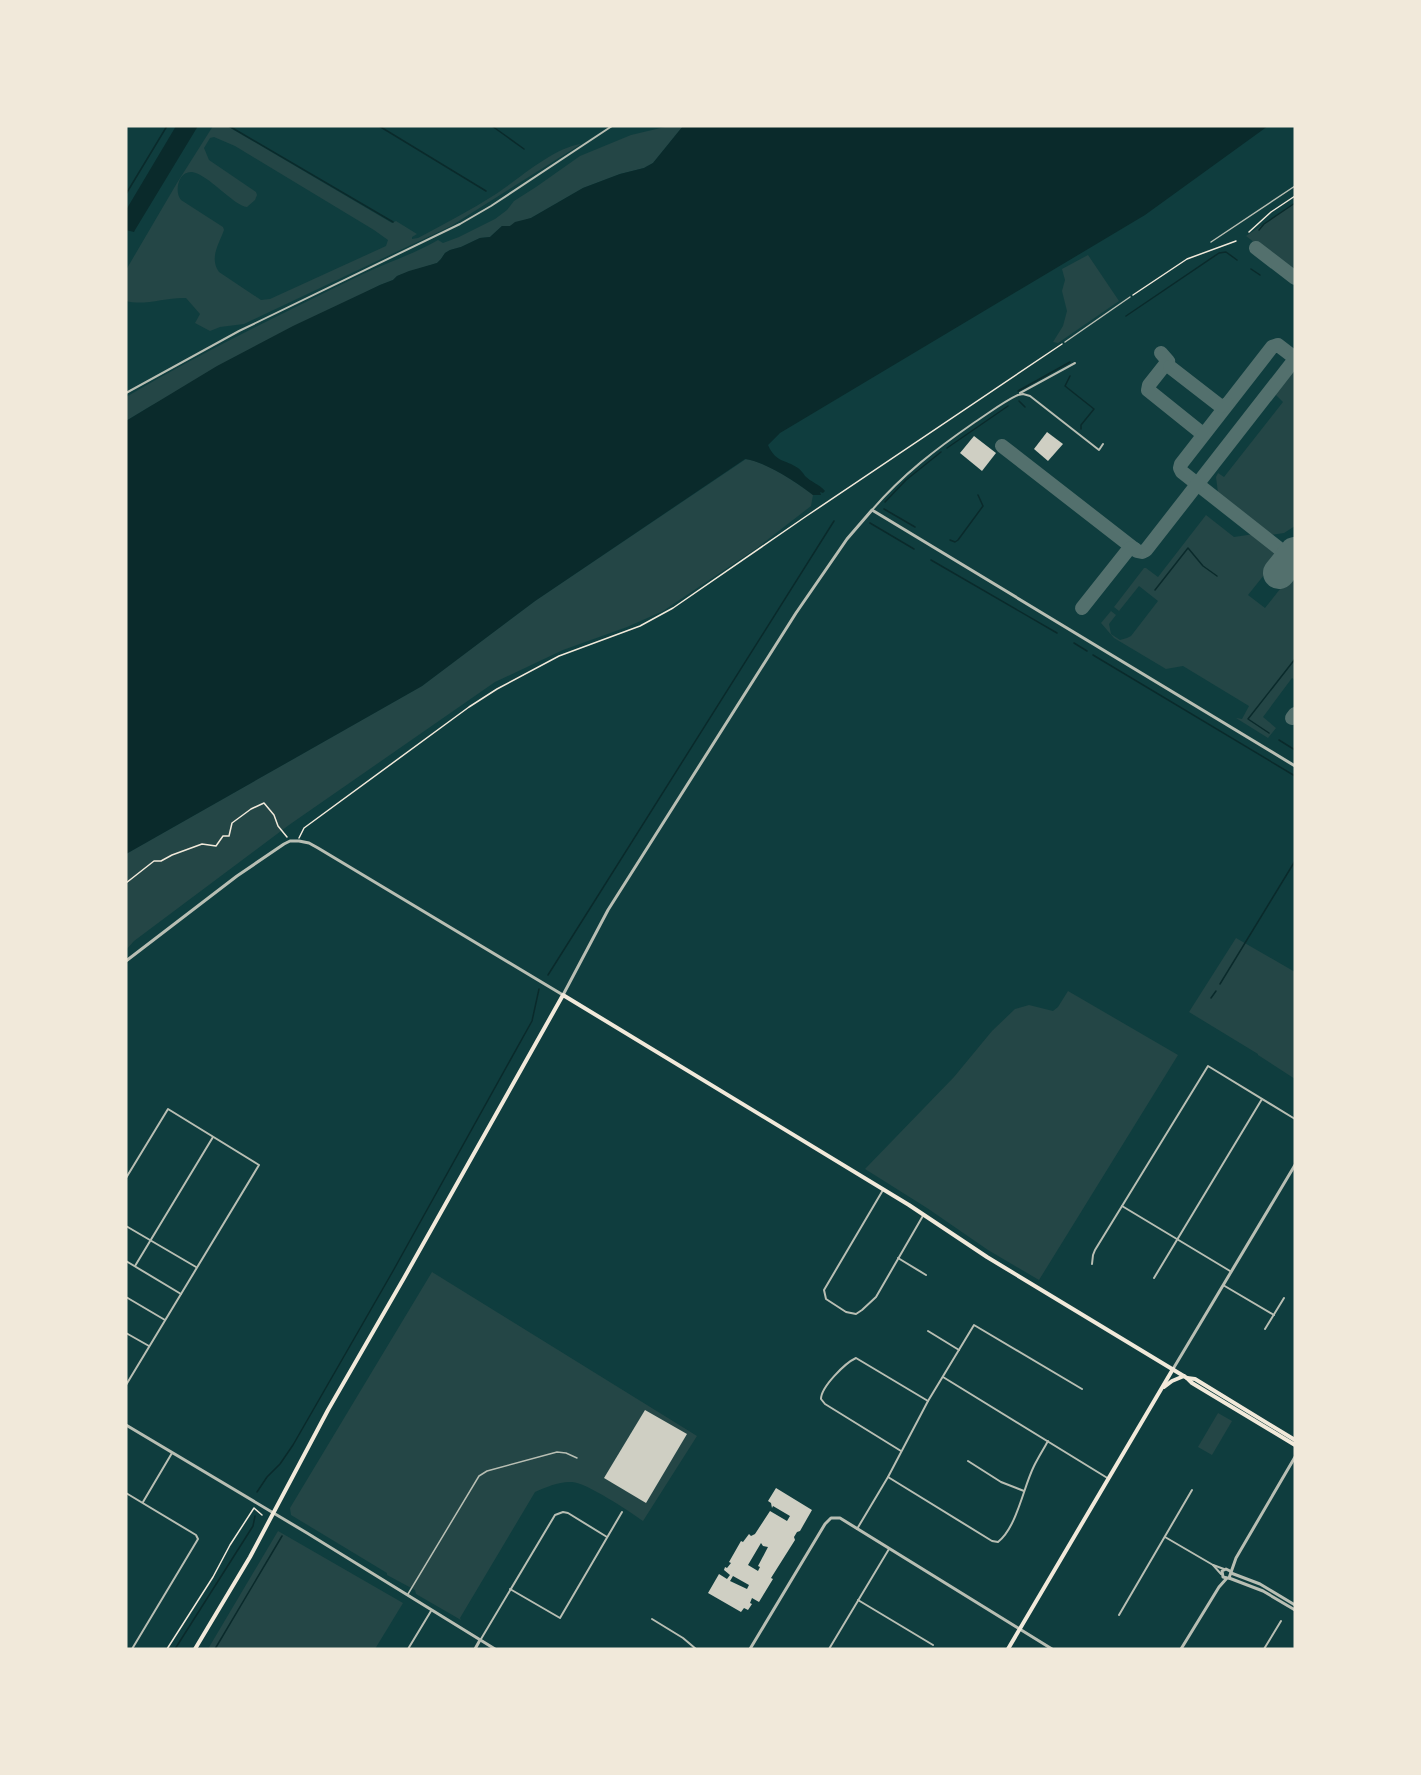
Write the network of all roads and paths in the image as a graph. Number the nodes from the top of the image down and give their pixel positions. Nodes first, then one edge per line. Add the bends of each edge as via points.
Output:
1 (612, 126) edge
2 (1295, 186) edge
3 (1295, 196) edge
4 (1249, 232) dead end
5 (1211, 242) dead end
6 (1236, 242) dead end
7 (1130, 297) joint
8 (1065, 342) joint
9 (1075, 363) dead end
10 (126, 393) edge
11 (1016, 396) junction
12 (1103, 444) dead end
13 (872, 510) junction
14 (1295, 766) edge
15 (299, 836) dead end
16 (290, 841) junction
17 (126, 883) edge
18 (126, 961) edge
19 (563, 994) junction
20 (1262, 1099) junction
21 (1295, 1119) edge
22 (213, 1137) junction
23 (1295, 1165) edge
24 (126, 1178) edge
25 (883, 1190) junction
26 (1122, 1206) junction
27 (924, 1214) junction
28 (126, 1226) edge
29 (1177, 1239) junction
30 (150, 1240) junction
31 (898, 1258) junction
32 (126, 1261) edge
33 (1092, 1264) dead end
34 (135, 1266) junction
35 (196, 1268) junction
36 (1231, 1271) junction
37 (926, 1275) dead end
38 (1154, 1278) dead end
39 (1223, 1285) junction
40 (181, 1294) junction
41 (126, 1297) edge
42 (1284, 1298) dead end
43 (1274, 1315) junction
44 (165, 1320) junction
45 (1265, 1329) dead end
46 (928, 1330) dead end
47 (126, 1333) edge
48 (149, 1346) junction
49 (959, 1350) junction
50 (1173, 1369) junction
51 (943, 1377) junction
52 (1186, 1377) junction
53 (126, 1385) edge
54 (1082, 1389) dead end
55 (1160, 1391) junction
56 (928, 1401) junction
57 (126, 1425) edge
58 (1295, 1440) edge
59 (1048, 1442) junction
60 (1295, 1445) edge
61 (901, 1451) junction
62 (172, 1453) junction
63 (1295, 1457) edge
64 (577, 1458) dead end
65 (968, 1461) dead end
66 (888, 1477) junction
67 (1109, 1479) junction
68 (1192, 1490) dead end
69 (1024, 1491) junction
70 (126, 1493) edge
71 (143, 1502) junction
72 (622, 1512) dead end
73 (273, 1513) junction
74 (262, 1515) dead end
75 (857, 1529) junction
76 (607, 1537) junction
77 (1165, 1537) junction
78 (888, 1549) junction
79 (1236, 1558) junction
80 (1213, 1565) junction
81 (1225, 1569) junction
82 (1231, 1572) junction
83 (1222, 1575) junction
84 (1228, 1578) junction
85 (1219, 1587) junction
86 (510, 1589) junction
87 (407, 1594) junction
88 (858, 1600) junction
89 (1295, 1605) edge
90 (432, 1610) junction
91 (1295, 1610) edge
92 (1119, 1615) dead end
93 (652, 1619) dead end
94 (1281, 1621) dead end
95 (1020, 1630) junction
96 (480, 1640) junction
97 (933, 1645) dead end
98 (132, 1649) edge
99 (167, 1649) edge
100 (195, 1649) edge
101 (408, 1649) edge
102 (475, 1649) edge
103 (495, 1649) edge
104 (696, 1649) edge
105 (750, 1649) edge
106 (829, 1649) edge
107 (1008, 1649) edge
108 (1052, 1649) edge
109 (1181, 1649) edge
110 (1264, 1649) edge

1 - 10 street via 460,224 239,331
2 - 5 lane
3 - 4 path
6 - 7 path via 1187,259
7 - 8 lane
8 - 15 path via 673,608 640,626 560,656 497,689 304,828
9 - 11 street
11 - 12 street via 1030,396 1099,450
11 - 13 street via 924,458
13 - 14 street
13 - 19 street via 790,622 608,910
16 - 17 path via 264,803 232,823 229,836 223,836 216,846 202,844 154,861
16 - 18 street via 237,876
16 - 19 street via 309,843
19 - 25 main road
19 - 73 main road
20 - 21 street
20 - 26 street via 1208,1066
20 - 29 street
22 - 24 street via 168,1109
22 - 30 street
22 - 35 street via 260,1165
23 - 36 street
25 - 27 main road
25 - 31 street via 825,1287 826,1299 854,1314 862,1310 876,1297
26 - 29 street
26 - 33 street via 1093,1255
27 - 31 street
27 - 50 main road via 987,1257
28 - 30 street
29 - 36 street
29 - 38 street
30 - 34 street
30 - 35 street
31 - 37 street
32 - 34 street
34 - 40 street
35 - 40 street
36 - 39 street
39 - 43 street
39 - 50 street
40 - 44 street
41 - 44 street
42 - 43 street
43 - 45 street
44 - 48 street
46 - 49 street
47 - 48 street
48 - 53 street
49 - 51 street
49 - 54 street via 974,1325
50 - 52 main road
50 - 55 main road
51 - 56 street
51 - 59 street
52 - 55 main road via 1172,1381
52 - 58 main road
52 - 60 main road
55 - 67 main road
56 - 61 street
56 - 61 street via 856,1358 820,1396 822,1402
57 - 62 street
59 - 67 street
59 - 69 street
61 - 66 street
62 - 71 street
62 - 73 street
63 - 79 street
64 - 87 lane via 556,1452 479,1476
65 - 69 street
66 - 69 street via 998,1542 1010,1526
66 - 75 street
67 - 95 main road
68 - 77 street
70 - 71 street
71 - 98 street via 198,1539
72 - 76 street
73 - 87 street
73 - 100 main road
74 - 99 path via 254,1508 248,1516
75 - 78 street
75 - 105 street via 840,1518 831,1518 825,1524
76 - 86 street via 568,1513 559,1513
76 - 86 street via 560,1618
77 - 80 street
77 - 92 street
78 - 88 street
78 - 95 street
79 - 81 street
79 - 82 street
80 - 81 street
80 - 83 street
81 - 82 street
81 - 83 street
82 - 84 street
82 - 89 street
83 - 84 street
83 - 85 street
84 - 85 street
84 - 91 street via 1263,1591
85 - 109 street
86 - 96 street
87 - 90 street
88 - 97 street
88 - 106 street
90 - 96 street
90 - 101 street
93 - 104 street
94 - 110 street
95 - 107 main road
95 - 108 street
96 - 102 street
96 - 103 street

